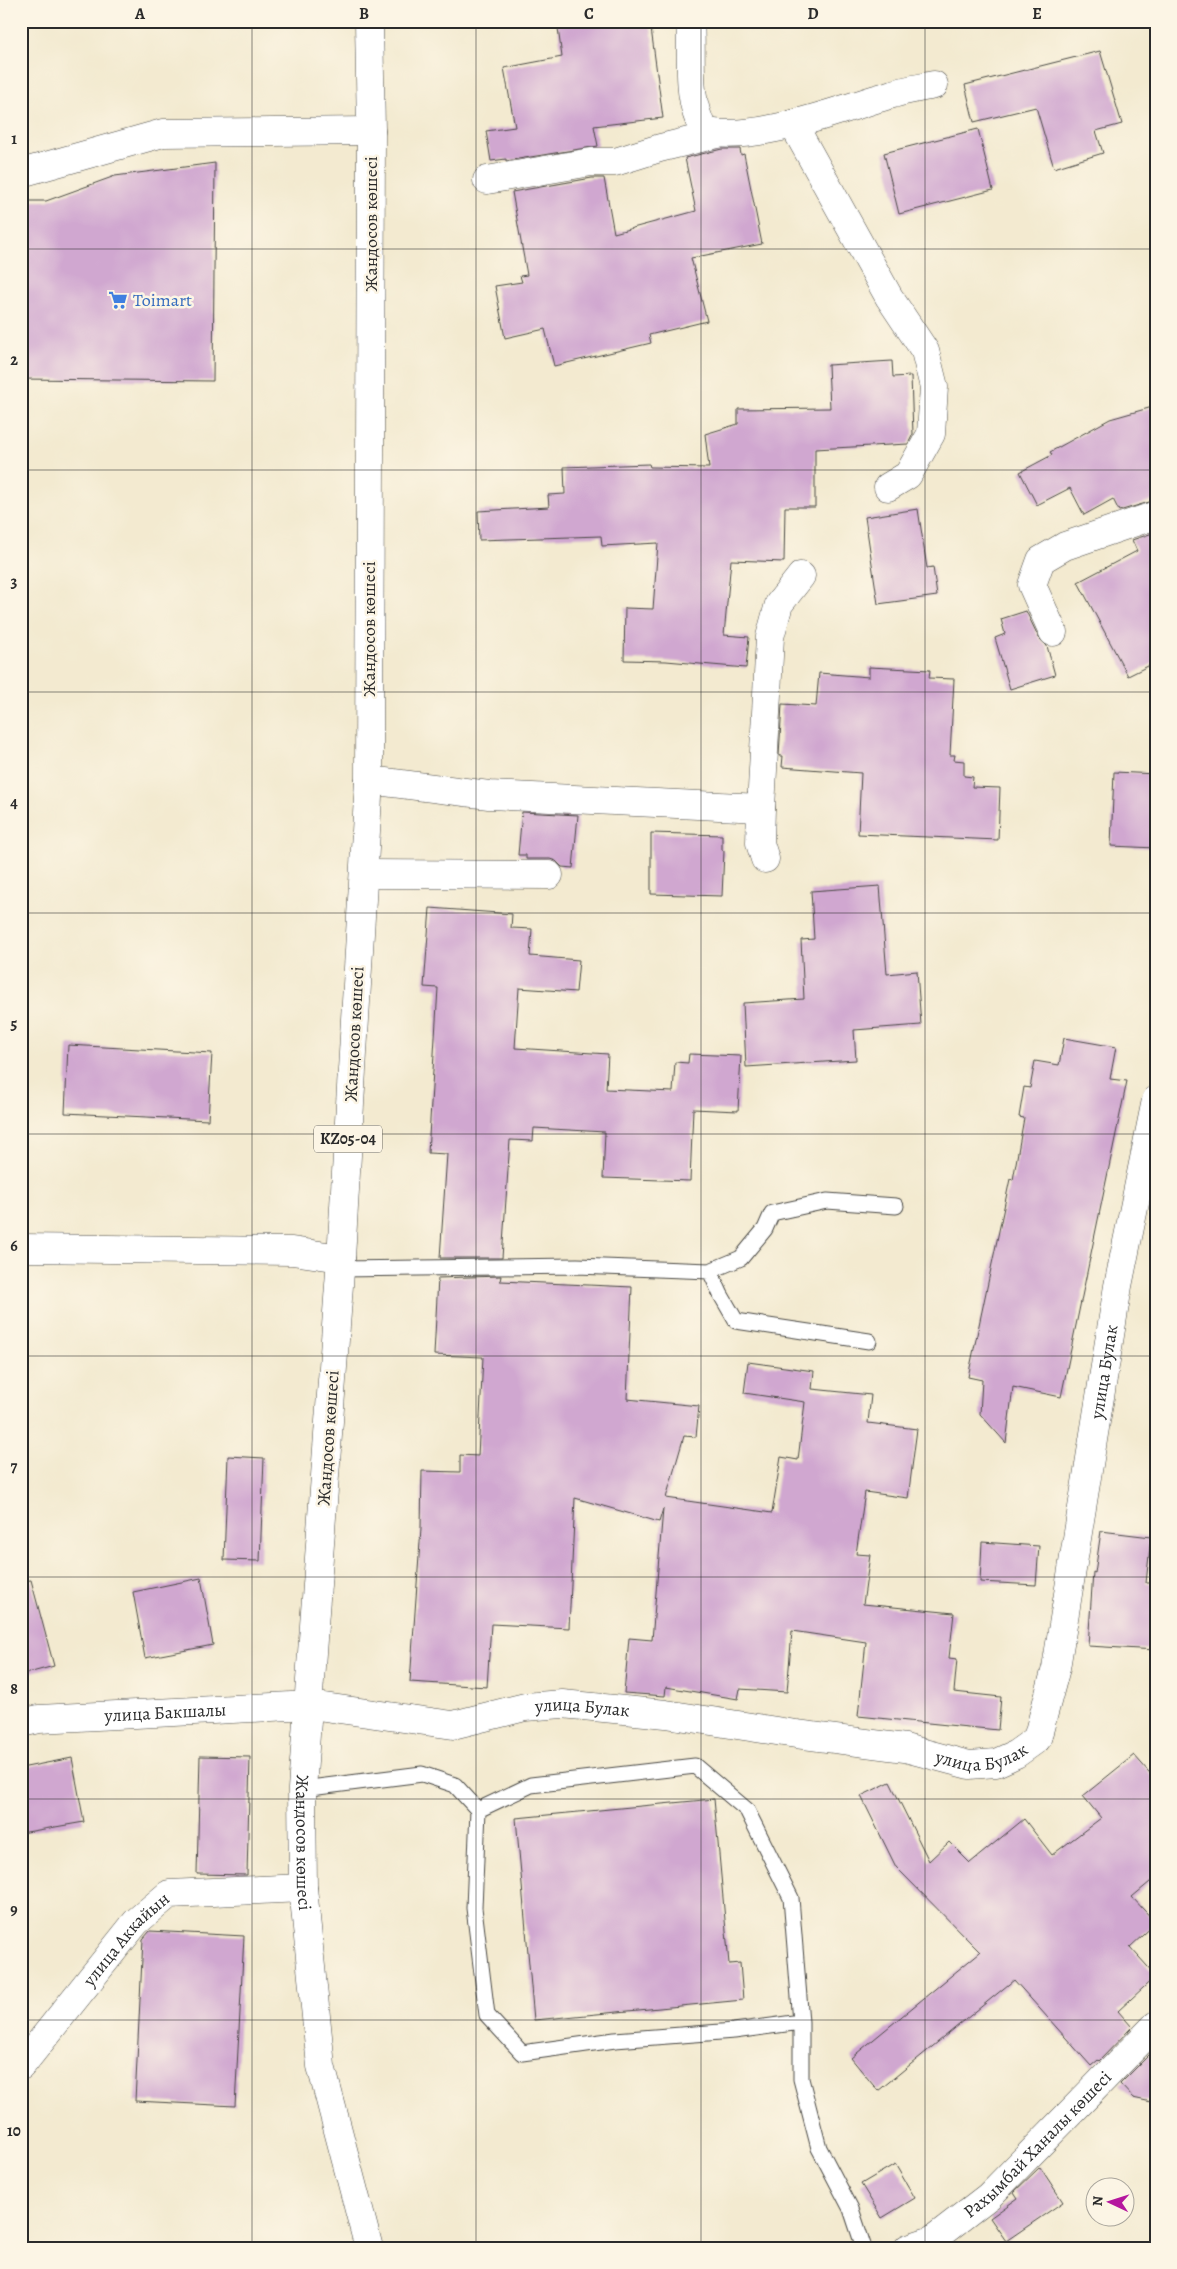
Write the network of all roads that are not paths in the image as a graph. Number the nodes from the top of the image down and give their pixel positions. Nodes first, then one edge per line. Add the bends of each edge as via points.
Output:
1 (369, 21) edge
2 (690, 21) edge
3 (934, 85) dead end
4 (695, 115) junction
5 (792, 124) junction
6 (371, 131) junction
7 (718, 134) junction
8 (682, 143) junction
9 (21, 172) edge
10 (487, 180) dead end
11 (888, 487) dead end
12 (1156, 515) edge
13 (801, 576) dead end
14 (1053, 632) dead end
15 (369, 780) junction
16 (762, 808) junction
17 (765, 859) dead end
18 (364, 874) junction
19 (549, 875) dead end
20 (1156, 1100) edge
21 (896, 1206) dead end
22 (21, 1248) edge
23 (341, 1264) junction
24 (710, 1271) junction
25 (869, 1341) dead end
26 (310, 1704) junction
27 (21, 1723) edge
28 (302, 1789) junction
29 (478, 1810) junction
30 (303, 1888) junction
31 (801, 2022) junction
32 (1156, 2025) edge
33 (21, 2066) edge
34 (369, 2248) edge
35 (864, 2248) edge
36 (908, 2248) edge

1 - 6 street, Жандосов көшесі / KZ05-04
2 - 4 street via 691,89
3 - 5 street via 895,93
4 - 7 street via 704,131
4 - 8 street
5 - 7 street
5 - 11 street via 889,297 925,351 934,387 931,434 908,475
6 - 9 street via 163,133
6 - 15 street, Жандосов көшесі / KZ05-04
7 - 8 street
8 - 10 street via 615,162 591,162
12 - 14 street via 1065,546 1041,560 1032,585
13 - 16 street via 779,604 770,637
15 - 16 street via 489,796
15 - 18 street, Жандосов көшесі / KZ05-04
16 - 17 street via 760,843
18 - 19 street
18 - 23 street, Жандосов көшесі / KZ05-04
20 - 26 street, улица Булак via 1118,1286 1056,1668 1037,1739 1023,1749 996,1763 969,1765 904,1748 666,1714 562,1704 525,1707 452,1725
21 - 24 lane via 827,1200 772,1213 765,1228 741,1258
22 - 23 street via 292,1251
23 - 24 lane
23 - 26 street, Жандосов көшесі / KZ05-04
24 - 25 lane via 736,1321
26 - 27 street, улица Бакшалы via 38,1719
26 - 28 street, Жандосов көшесі / KZ05-04
28 - 29 lane via 422,1774 454,1785
28 - 30 street, Жандосов көшесі / KZ05-04
29 - 31 lane via 531,1786 695,1766 747,1810 792,1898
29 - 31 lane via 474,1908 487,2015 522,2053 615,2040 734,2031
30 - 33 street, улица Аккайын via 169,1894 136,1922
30 - 34 street, Жандосов көшесі / KZ05-04 via 321,2066
31 - 35 lane via 800,2079 819,2148 850,2209
32 - 36 street, Рахымбай Ханалы көшесі via 989,2196 932,2240

